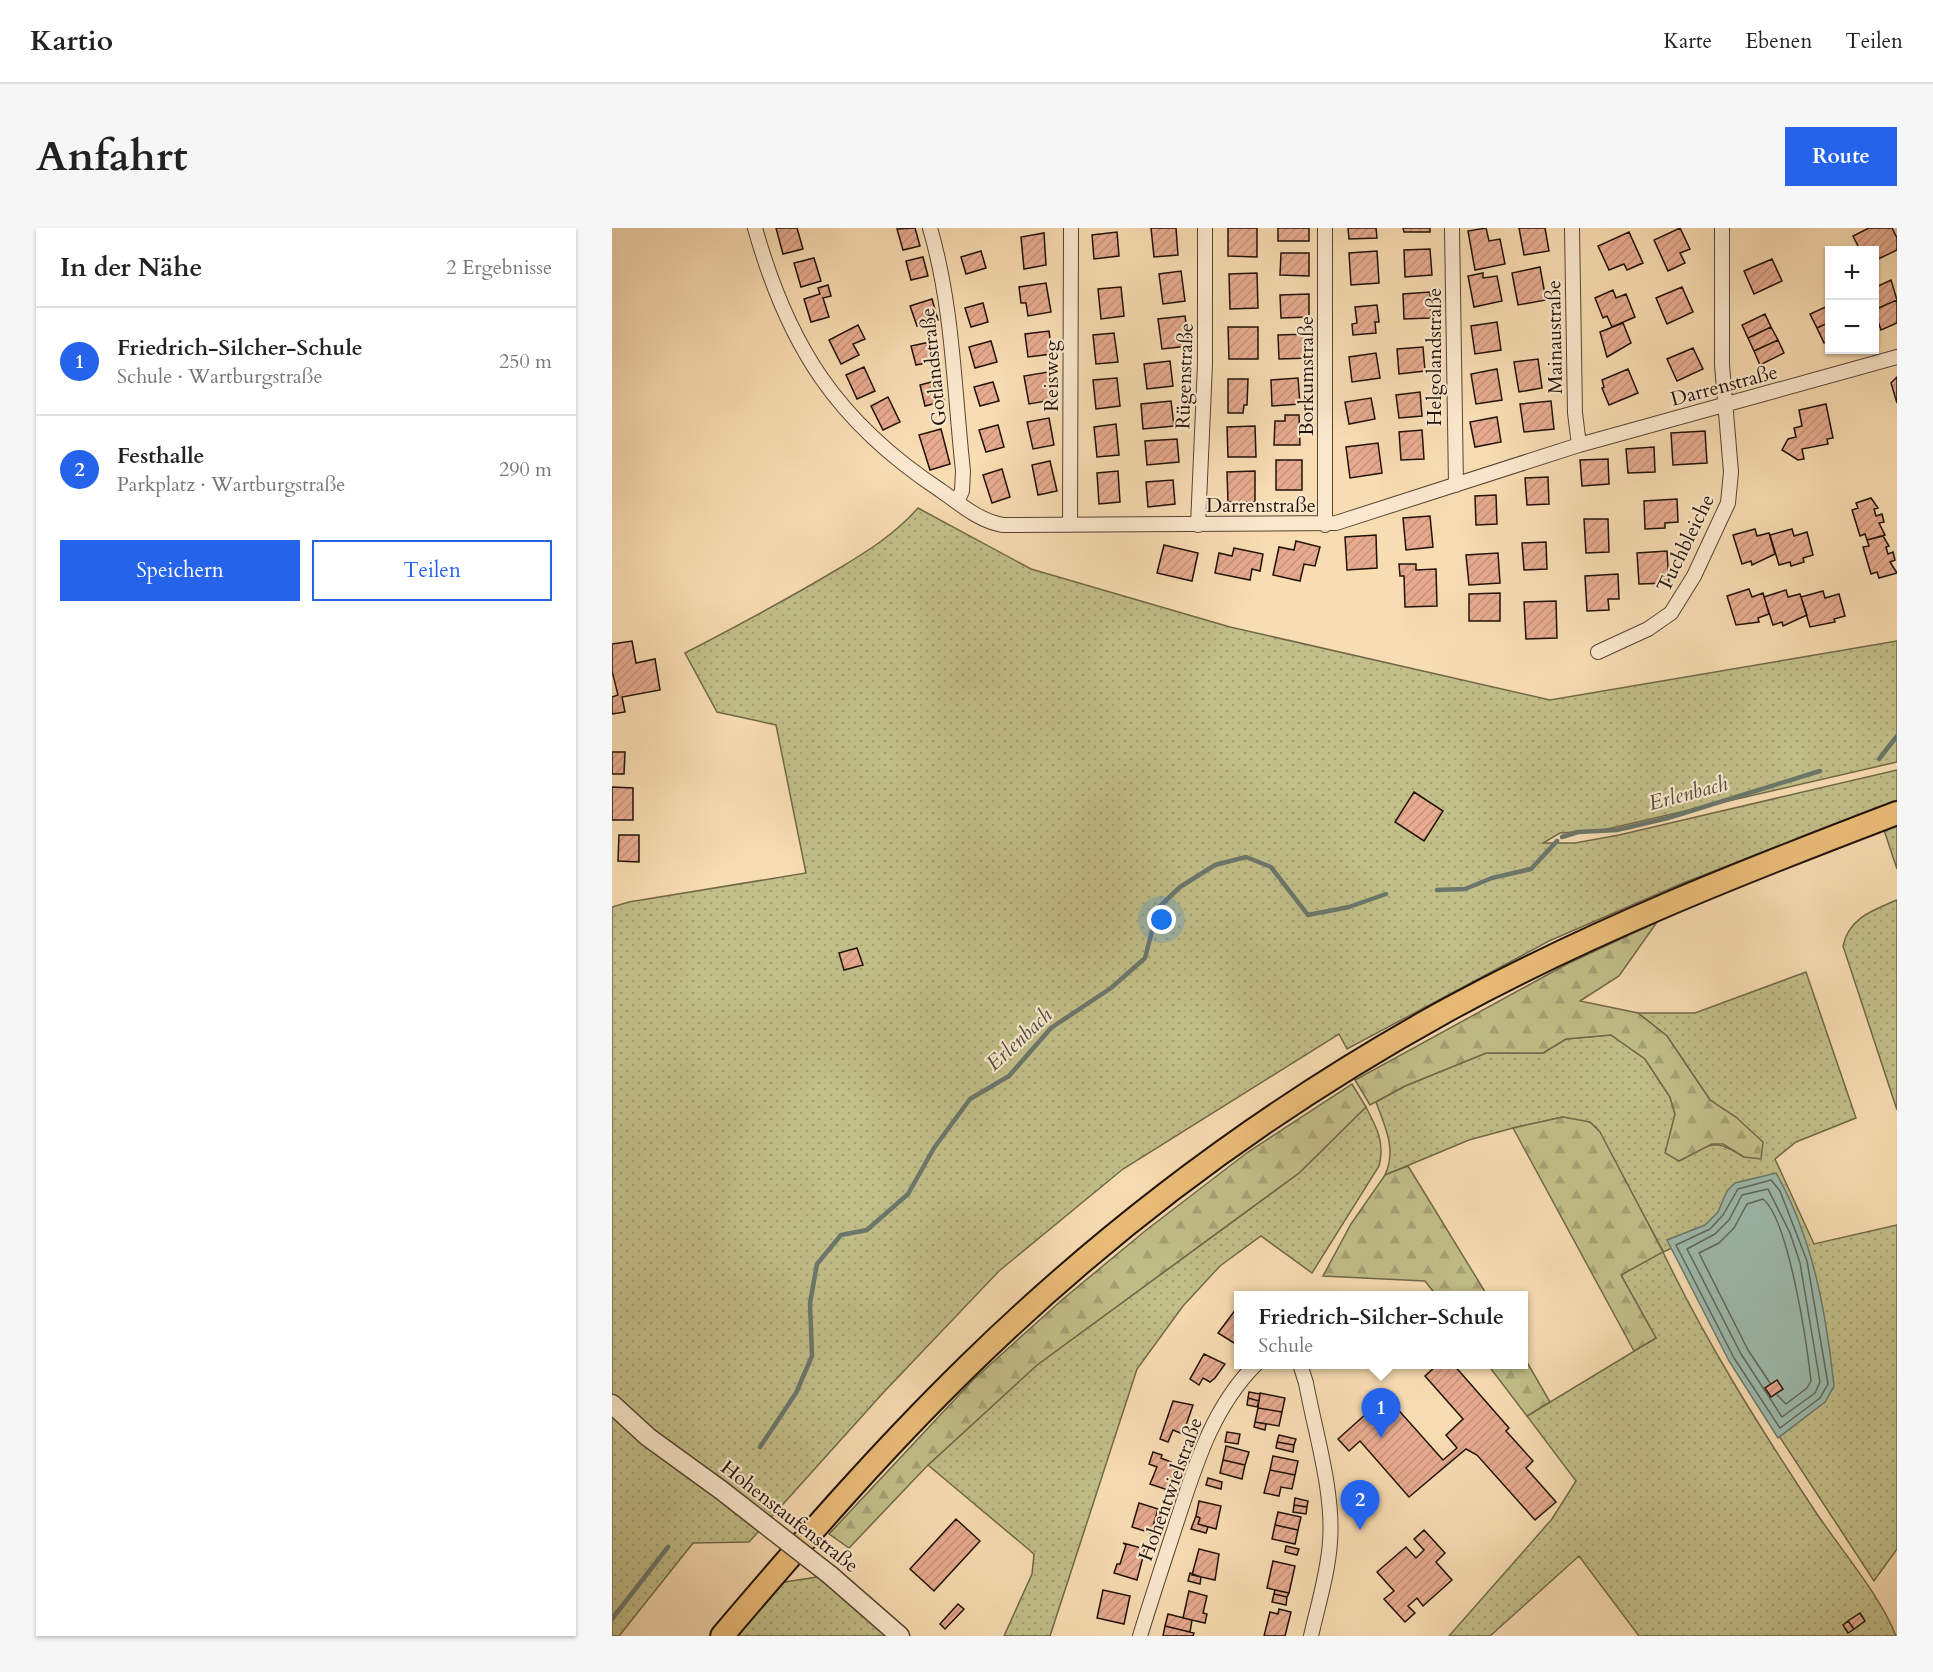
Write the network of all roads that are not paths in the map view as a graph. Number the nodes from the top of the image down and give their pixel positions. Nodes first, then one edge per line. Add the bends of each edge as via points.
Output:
1 (755, 228) edge
2 (930, 228) edge
3 (1071, 228) edge
4 (1205, 228) edge
5 (1325, 228) edge
6 (1452, 228) edge
7 (1572, 228) edge
8 (1722, 228) edge
9 (1897, 357) edge
10 (1724, 405) junction
11 (1579, 445) junction
12 (1456, 486) junction
13 (957, 502) junction
14 (1070, 525) junction
15 (1198, 525) junction
16 (1325, 525) junction
17 (1598, 652) dead end
18 (1897, 813) edge
19 (1253, 1369) edge
20 (1301, 1369) edge
21 (612, 1404) edge
22 (612, 1423) edge
23 (648, 1437) junction
24 (722, 1636) edge
25 (900, 1636) edge
26 (1140, 1636) edge
27 (1311, 1636) edge

1 - 13 street, Darrenstraße via 784,314 833,394 884,450
2 - 13 street, Gotlandstraße via 944,282 951,340 963,471
3 - 14 street, Reisweg
4 - 15 street, Rügenstraße via 1206,354
5 - 16 street, Borkumstraße
6 - 12 street, Helgolandstraße
7 - 11 street, Mainaustraße
8 - 10 street, Tuchbleiche
9 - 10 street, Darrenstraße
10 - 11 street, Darrenstraße
10 - 17 street, Tuchbleiche via 1731,494 1694,576 1678,604 1660,622
11 - 12 street, Darrenstraße
12 - 16 street, Darrenstraße
13 - 14 street, Darrenstraße via 995,524
14 - 15 street, Darrenstraße
15 - 16 street, Darrenstraße
18 - 24 main road via 1687,896 1544,961 1440,1014 1250,1133 1089,1256 986,1349 873,1464
19 - 26 street, Hohentwielstraße via 1212,1425
20 - 27 street via 1330,1518 1326,1571
21 - 23 street, Hohenstaufenstraße
22 - 23 street, Hohenstaufenstraße
23 - 25 street, Hohenstaufenstraße, bridge via 830,1575

